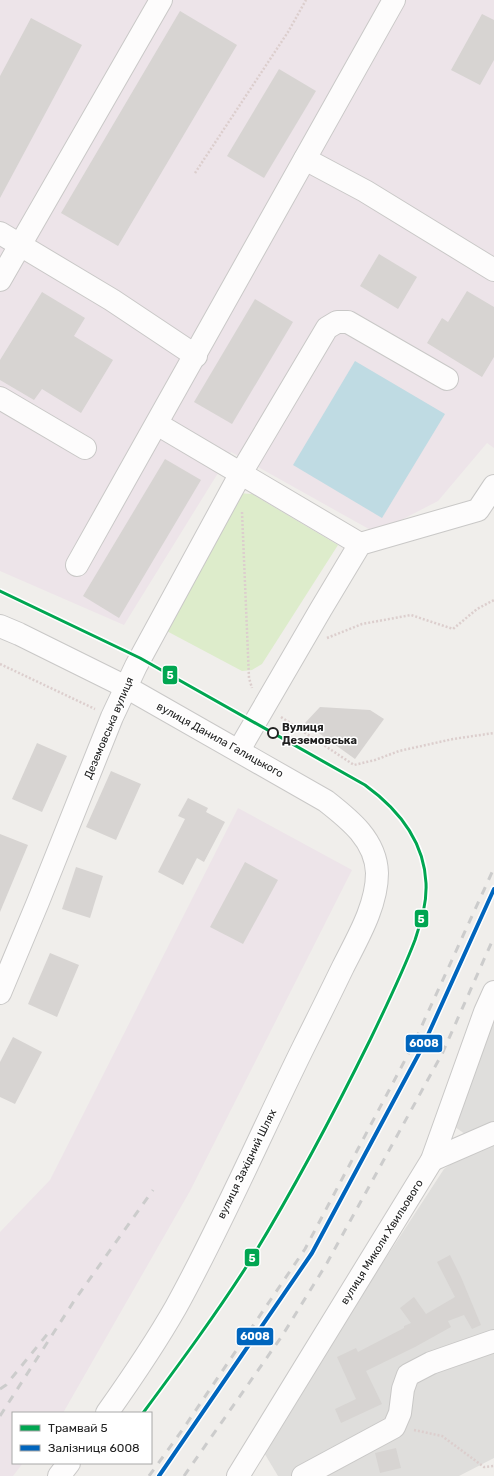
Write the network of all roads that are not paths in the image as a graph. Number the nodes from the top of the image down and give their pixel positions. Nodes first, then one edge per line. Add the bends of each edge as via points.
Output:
1 (161, 0) edge
2 (394, 0) edge
3 (305, 159) junction
4 (0, 233) edge
5 (21, 244) junction
6 (494, 270) edge
7 (0, 280) edge
8 (196, 356) junction
9 (447, 379) dead end
10 (0, 398) edge
11 (157, 424) junction
12 (85, 448) dead end
13 (241, 474) junction
14 (494, 486) edge
15 (360, 544) junction
16 (77, 564) dead end
17 (0, 626) edge
18 (126, 687) junction
19 (238, 750) junction
20 (370, 907) joint
21 (494, 992) edge
22 (0, 993) edge
23 (494, 1133) edge
24 (432, 1160) junction
25 (494, 1341) edge
26 (108, 1412) edge
27 (68, 1464) edge
28 (59, 1476) edge
29 (238, 1476) edge
30 (302, 1476) edge

1 - 5 street
2 - 3 street
3 - 6 street via 365,191
3 - 8 street
4 - 5 street
5 - 7 street
5 - 8 street
8 - 11 street
9 - 13 street, Деземовська вулиця via 348,322 338,322 327,328
10 - 12 street
11 - 13 street
11 - 16 street
13 - 15 street
13 - 18 street, Деземовська вулиця
14 - 15 street via 478,510
15 - 19 street
17 - 18 street, вулиця Данила Галицького
18 - 19 street, вулиця Данила Галицького
18 - 22 street, Деземовська вулиця
19 - 20 street, вулиця Данила Галицького via 326,801 358,828 371,849 377,870 377,882
20 - 26 street, вулиця Західний Шлях via 359,935 200,1262 144,1360
21 - 24 street, вулиця Миколи Хвильового
23 - 24 street
24 - 29 street, вулиця Миколи Хвильового
25 - 30 street via 431,1363 408,1374 400,1413 394,1427
27 - 28 street

